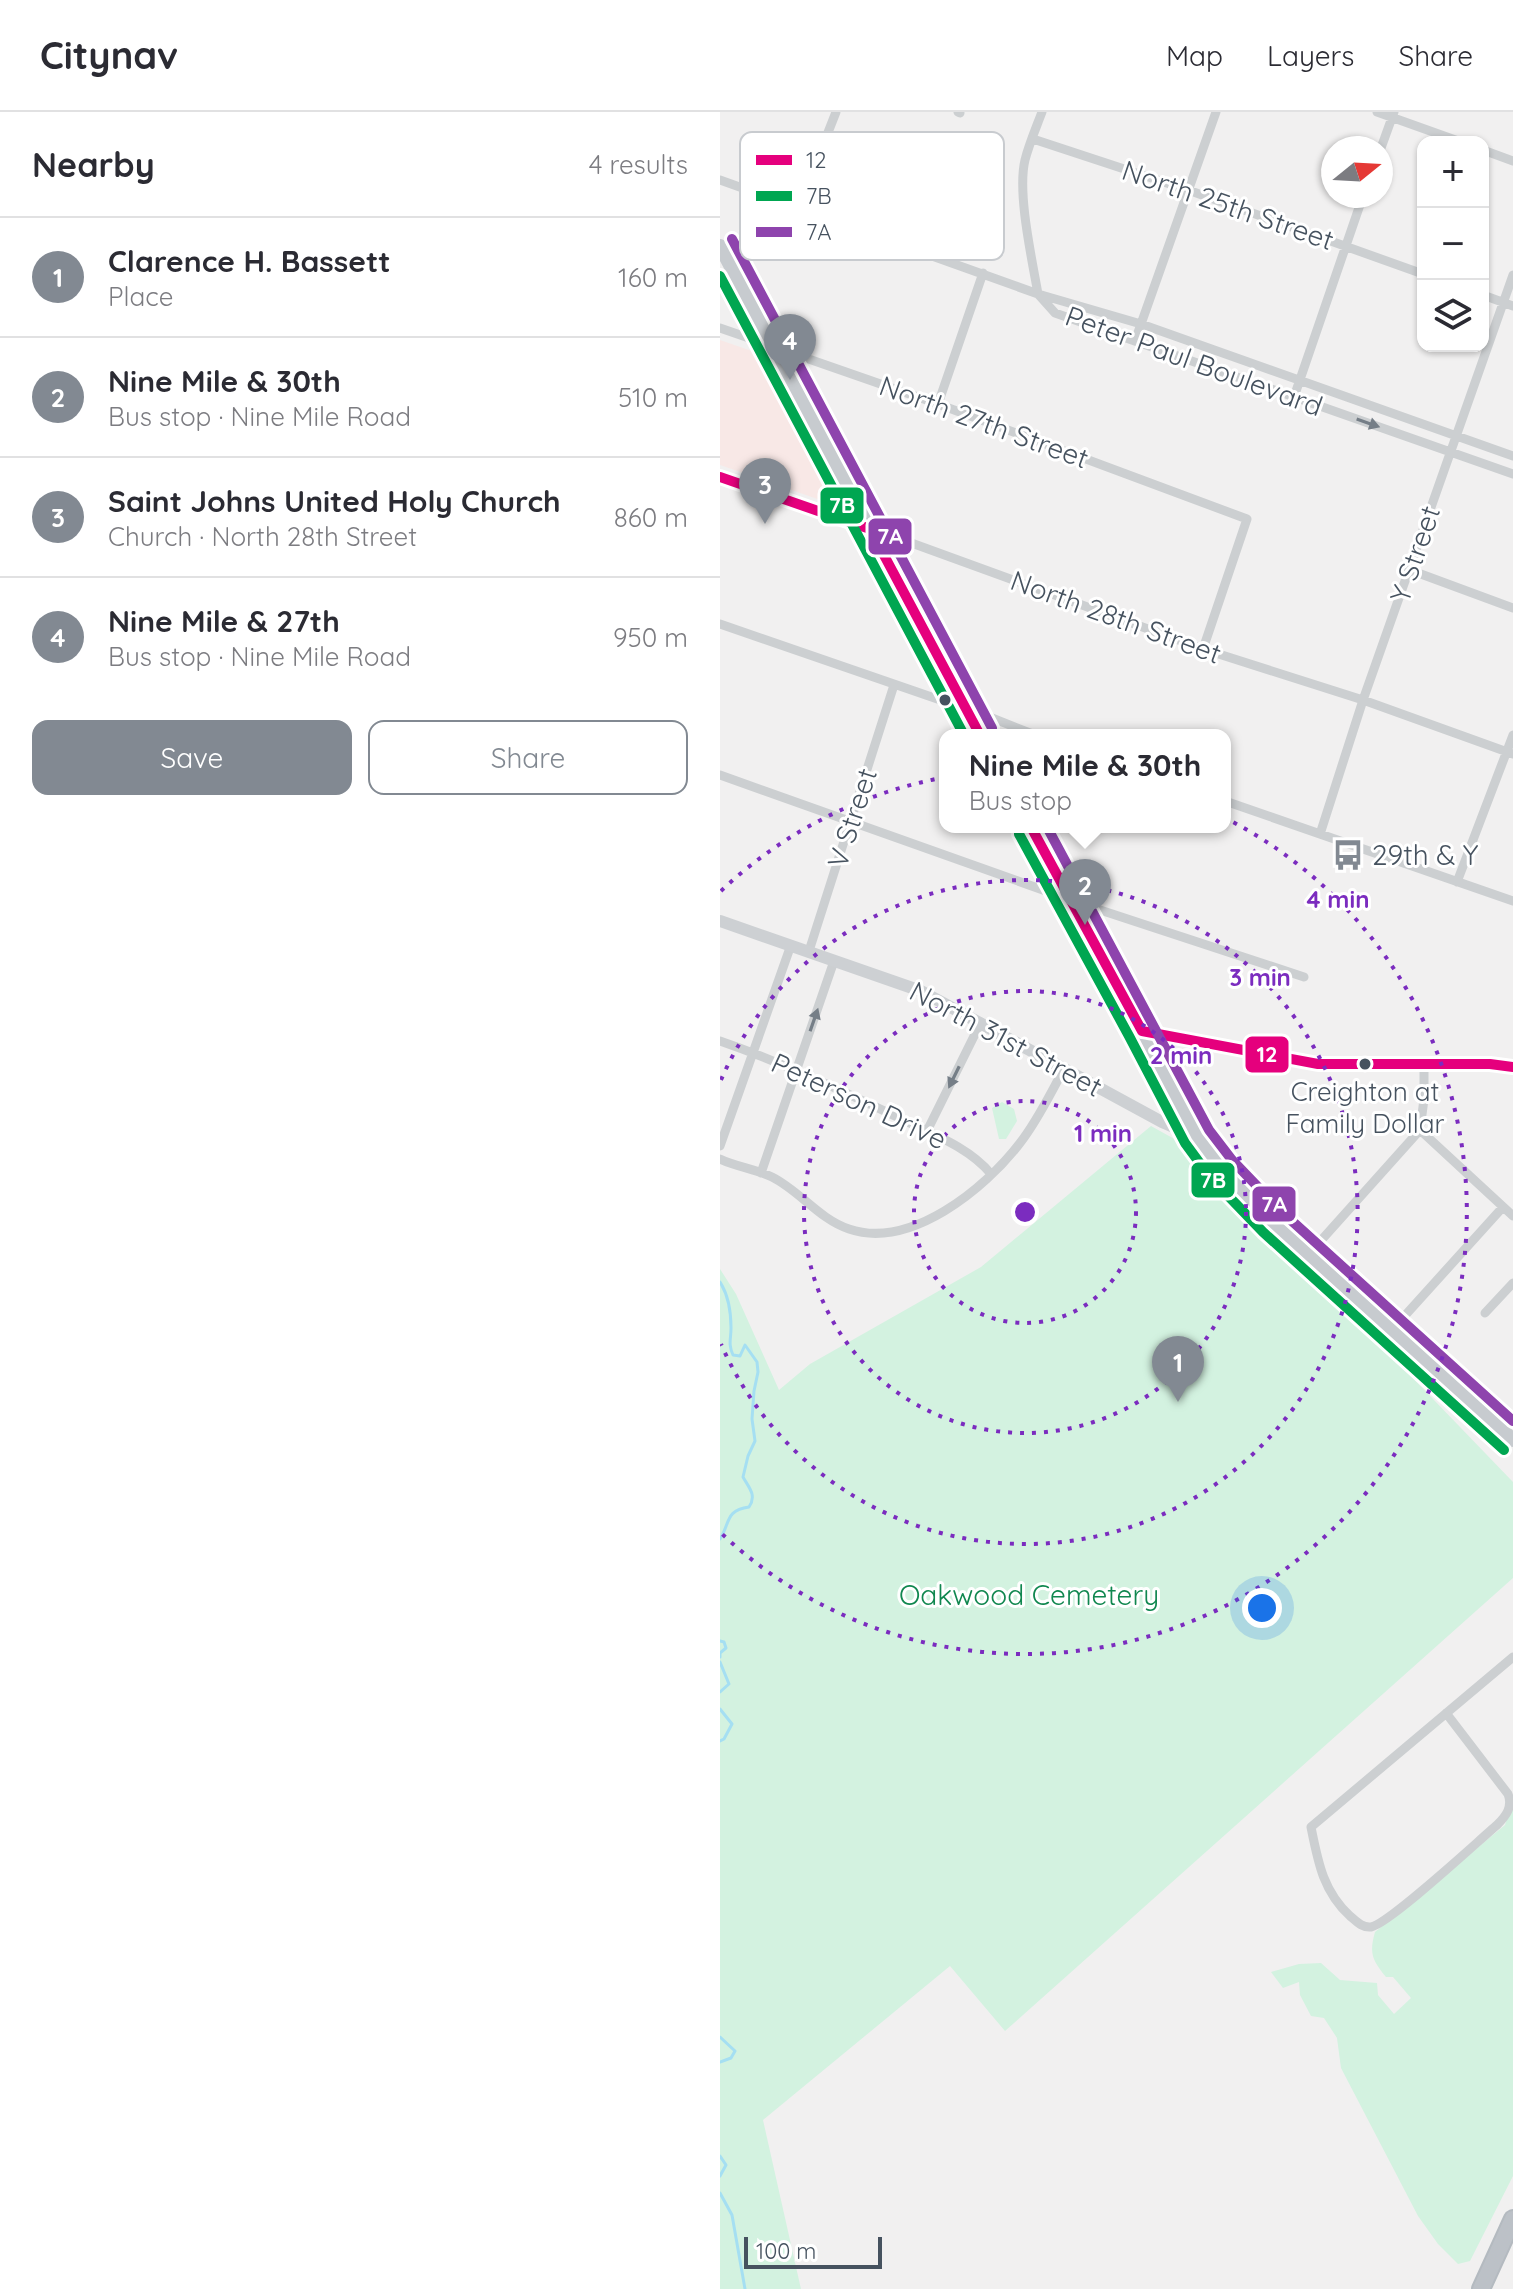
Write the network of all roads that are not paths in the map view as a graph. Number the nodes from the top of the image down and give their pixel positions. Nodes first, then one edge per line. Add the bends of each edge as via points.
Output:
1 (836, 112) edge
2 (1042, 112) edge
3 (1216, 112) edge
4 (1377, 112) edge
5 (1393, 114) edge
6 (828, 132) edge
7 (1385, 136) edge
8 (1446, 136) edge
9 (1033, 139) junction
10 (1489, 152) edge
11 (1513, 161) edge
12 (720, 180) edge
13 (740, 187) edge
14 (1188, 190) junction
15 (1359, 208) edge
16 (1345, 245) junction
17 (720, 246) edge
18 (945, 260) edge
19 (1417, 272) edge
20 (983, 273) junction
21 (1513, 275) edge
22 (1038, 294) junction
23 (1489, 297) edge
24 (1508, 304) edge
25 (1141, 324) junction
26 (720, 328) edge
27 (1135, 341) junction
28 (772, 346) junction
29 (1300, 380) junction
30 (1294, 397) junction
31 (938, 404) junction
32 (1455, 436) junction
33 (1450, 452) junction
34 (1513, 456) edge
35 (1513, 474) edge
36 (720, 477) edge
37 (870, 529) junction
38 (1410, 570) junction
39 (1513, 608) edge
40 (720, 624) edge
41 (1203, 649) junction
42 (894, 685) junction
43 (1363, 700) junction
44 (968, 713) junction
45 (977, 729) edge
46 (1020, 729) edge
47 (1513, 735) edge
48 (1510, 753) edge
49 (720, 775) edge
50 (1231, 803) edge
51 (850, 821) junction
52 (1034, 833) edge
53 (1320, 834) junction
54 (1457, 882) junction
55 (1071, 899) junction
56 (1513, 901) edge
57 (720, 921) edge
58 (791, 945) junction
59 (809, 951) junction
60 (834, 961) junction
61 (1304, 977) dead end
62 (981, 1022) junction
63 (1142, 1031) junction
64 (720, 1041) edge
65 (753, 1052) junction
66 (1424, 1063) junction
67 (1513, 1067) edge
68 (796, 1069) junction
69 (1064, 1069) junction
70 (1420, 1130) junction
71 (927, 1131) junction
72 (1197, 1137) junction
73 (720, 1146) edge
74 (720, 1159) edge
75 (761, 1173) junction
76 (991, 1174) junction
77 (1503, 1207) junction
78 (1513, 1216) edge
79 (1308, 1255) junction
80 (1513, 1283) edge
81 (1485, 1313) dead end
82 (1391, 1331) junction
83 (1513, 1440) edge
84 (1513, 1657) edge
85 (1446, 1713) junction
86 (1513, 2219) edge
87 (1481, 2289) edge

1 - 6 street
2 - 9 street
3 - 14 street
4 - 5 street
5 - 7 street
5 - 8 street
9 - 14 street, North 25th Street
9 - 22 street via 1023,177
10 - 11 street
12 - 13 street
14 - 16 street, North 25th Street
14 - 25 street
15 - 16 street
16 - 19 street, North 25th Street
16 - 29 street
17 - 28 main road
18 - 20 street
20 - 22 street
20 - 31 street
21 - 24 street, Y Street
22 - 25 street, Peter Paul Boulevard
22 - 27 street, Peter Paul Boulevard via 1055,313
23 - 24 street
24 - 32 street, Y Street
25 - 27 street
25 - 29 street, Peter Paul Boulevard
26 - 28 street, North 27th Street
27 - 30 street, Peter Paul Boulevard
28 - 31 street, North 27th Street
28 - 37 main road
29 - 30 street
29 - 32 street, Peter Paul Boulevard
30 -> 33 street, Peter Paul Boulevard
31 - 41 street, North 27th Street via 1247,519
32 - 33 street, Y Street
32 - 34 street, Peter Paul Boulevard
33 - 35 street, Peter Paul Boulevard
33 - 38 street, Y Street
36 - 37 street, North 28th Street
37 - 41 street, North 28th Street
37 - 44 main road
38 - 39 street
38 - 43 street, Y Street
40 - 42 street
41 - 43 street, North 28th Street
42 - 44 street
42 - 51 street, V Street
43 - 48 street, North 28th Street
43 - 53 street, Y Street
44 - 45 main road
44 - 46 street
47 - 48 street
48 - 54 street
49 - 51 street
50 - 53 street
51 - 55 street
51 - 59 street, V Street
52 - 55 main road
53 - 54 street
54 - 56 street
55 - 61 street
55 - 63 main road
57 - 58 street, North 31st Street
58 - 59 street, North 31st Street
58 - 65 street
59 - 60 street, North 31st Street
60 - 62 street, North 31st Street via 921,991
68 -> 60 street
62 - 69 street, North 31st Street
62 -> 71 street
63 - 66 street via 1318,1064
63 - 72 main road
64 - 65 street, Peterson Drive
65 - 68 street, Peterson Drive
65 - 73 street
66 - 67 street
66 - 70 street
68 - 71 street, Peterson Drive
68 - 75 street
69 - 72 street, North 31st Street
69 - 76 street via 1021,1141
70 - 77 street
70 - 79 street
71 - 76 street, Peterson Drive via 974,1157
72 - 79 main road via 1247,1198
74 - 75 street
75 - 76 street via 843,1227 884,1234 910,1228 944,1210
77 - 78 street
77 - 82 street
79 - 82 main road
80 - 81 street
82 - 83 main road
84 - 85 street
85 - 85 street via 1311,1827 1319,1869 1330,1892 1365,1927 1399,1909 1507,1813 1509,1796
86 - 87 highway

